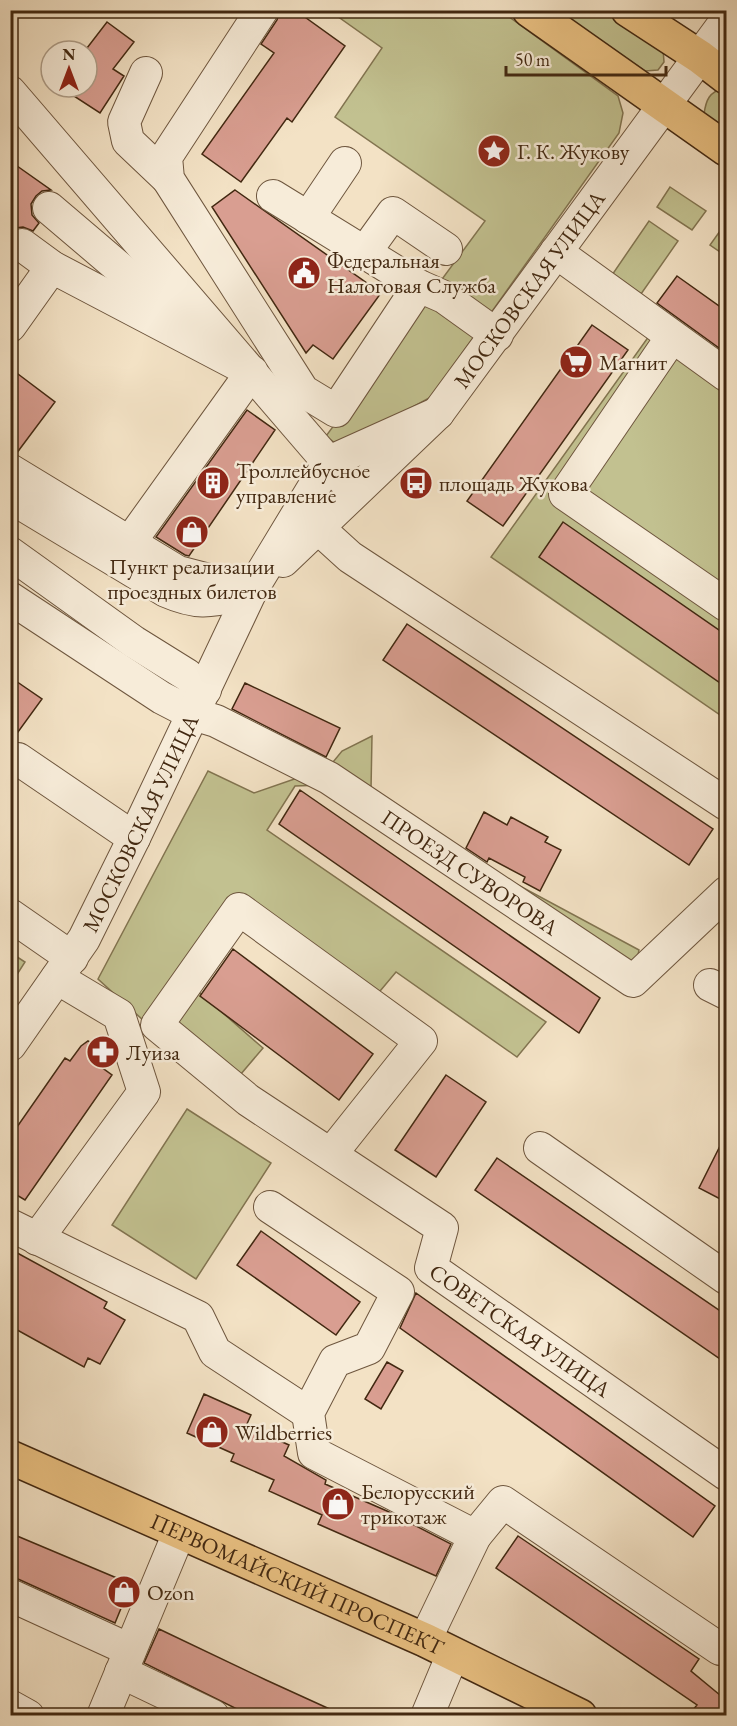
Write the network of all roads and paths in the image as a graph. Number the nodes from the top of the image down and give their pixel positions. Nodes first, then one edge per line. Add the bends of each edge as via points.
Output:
1 (529, 10) edge
2 (628, 10) edge
3 (259, 11) edge
4 (726, 21) edge
5 (700, 57) junction
6 (146, 73) dead end
7 (726, 77) edge
8 (10, 92) edge
9 (664, 105) junction
10 (726, 149) edge
11 (345, 163) dead end
12 (168, 179) junction
13 (273, 196) dead end
14 (309, 218) junction
15 (446, 249) dead end
16 (365, 252) junction
17 (556, 252) junction
18 (52, 267) junction
19 (419, 286) junction
20 (10, 326) edge
21 (496, 335) junction
22 (672, 337) junction
23 (221, 356) junction
24 (726, 375) edge
25 (438, 413) junction
26 (329, 462) junction
27 (10, 470) edge
28 (355, 492) junction
29 (10, 497) edge
30 (318, 512) junction
31 (10, 540) edge
32 (130, 542) junction
33 (10, 553) edge
34 (251, 591) junction
35 (181, 597) junction
36 (10, 598) edge
37 (726, 605) edge
38 (10, 623) edge
39 (55, 627) junction
40 (144, 627) dead end
41 (218, 662) junction
42 (199, 702) junction
43 (18, 759) dead end
44 (726, 804) edge
45 (134, 838) junction
46 (726, 894) edge
47 (10, 915) edge
48 (65, 968) junction
49 (10, 1045) edge
50 (540, 1148) dead end
51 (331, 1154) junction
52 (270, 1207) dead end
53 (24, 1232) edge
54 (726, 1278) edge
55 (308, 1413) junction
56 (10, 1457) edge
57 (726, 1474) edge
58 (179, 1533) junction
59 (475, 1536) junction
60 (10, 1595) edge
61 (721, 1646) edge
62 (439, 1647) junction
63 (126, 1661) junction
64 (10, 1706) edge
65 (28, 1716) edge
66 (103, 1716) edge
67 (213, 1716) edge
68 (427, 1716) edge
69 (580, 1716) edge

1 - 9 main road
2 - 5 main road
3 - 12 street via 166,157
4 - 5 street, МОСКОВСКАЯ УЛИЦА
5 - 7 main road
5 - 9 street, МОСКОВСКАЯ УЛИЦА
6 - 12 street via 124,122 128,141
8 - 23 street
9 - 10 main road
9 - 17 street, МОСКОВСКАЯ УЛИЦА
11 - 14 street
12 - 19 street via 303,391 336,411
13 - 14 street
14 - 16 street
15 - 16 street via 393,213
16 - 19 street
17 - 21 street, МОСКОВСКАЯ УЛИЦА
17 - 22 street
18 - 20 street
18 - 23 street
18 - 23 street via 36,227
19 - 21 street via 444,297
21 - 25 street, МОСКОВСКАЯ УЛИЦА
22 - 24 street
22 - 37 street via 565,494
23 - 26 street
23 - 32 street
25 - 26 street, МОСКОВСКАЯ УЛИЦА
25 - 28 street, МОСКОВСКАЯ УЛИЦА
26 - 28 street
26 - 30 street, МОСКОВСКАЯ УЛИЦА
27 - 32 street
28 - 30 street, МОСКОВСКАЯ УЛИЦА
29 - 35 street
30 - 34 street, МОСКОВСКАЯ УЛИЦА
30 - 44 street via 350,557
31 - 40 street
32 - 34 street via 178,572
33 - 42 street via 134,642 188,675
34 - 35 street via 209,602
34 - 41 street, МОСКОВСКАЯ УЛИЦА
35 - 41 street via 200,611
36 - 39 street
38 - 39 street
39 - 42 street via 162,698
41 - 42 street, МОСКОВСКАЯ УЛИЦА
42 - 45 street, МОСКОВСКАЯ УЛИЦА
42 - 46 street, ПРОЕЗД СУВОРОВА via 216,721 329,778 633,981
43 - 45 street
45 - 48 street, МОСКОВСКАЯ УЛИЦА
47 - 48 street
48 - 49 street, МОСКОВСКАЯ УЛИЦА
48 - 53 street via 119,1016 144,1092
50 - 54 street
51 - 51 street, СОВЕТСКАЯ УЛИЦА via 248,1100 157,1025 239,909 421,1041
51 - 57 street, СОВЕТСКАЯ УЛИЦА via 442,1227 430,1268
52 - 55 street via 398,1292 369,1348 335,1361
53 - 55 street via 198,1317 215,1352
55 - 59 street via 314,1453
56 - 58 main road, ПЕРВОМАЙСКИЙ ПРОСПЕКТ
58 - 62 main road, ПЕРВОМАЙСКИЙ ПРОСПЕКТ
58 - 63 street
59 - 61 street via 503,1502
59 - 62 street
60 - 63 street
62 - 68 street
62 - 69 main road, ПЕРВОМАЙСКИЙ ПРОСПЕКТ
63 - 66 street
63 - 67 street
64 - 65 street

